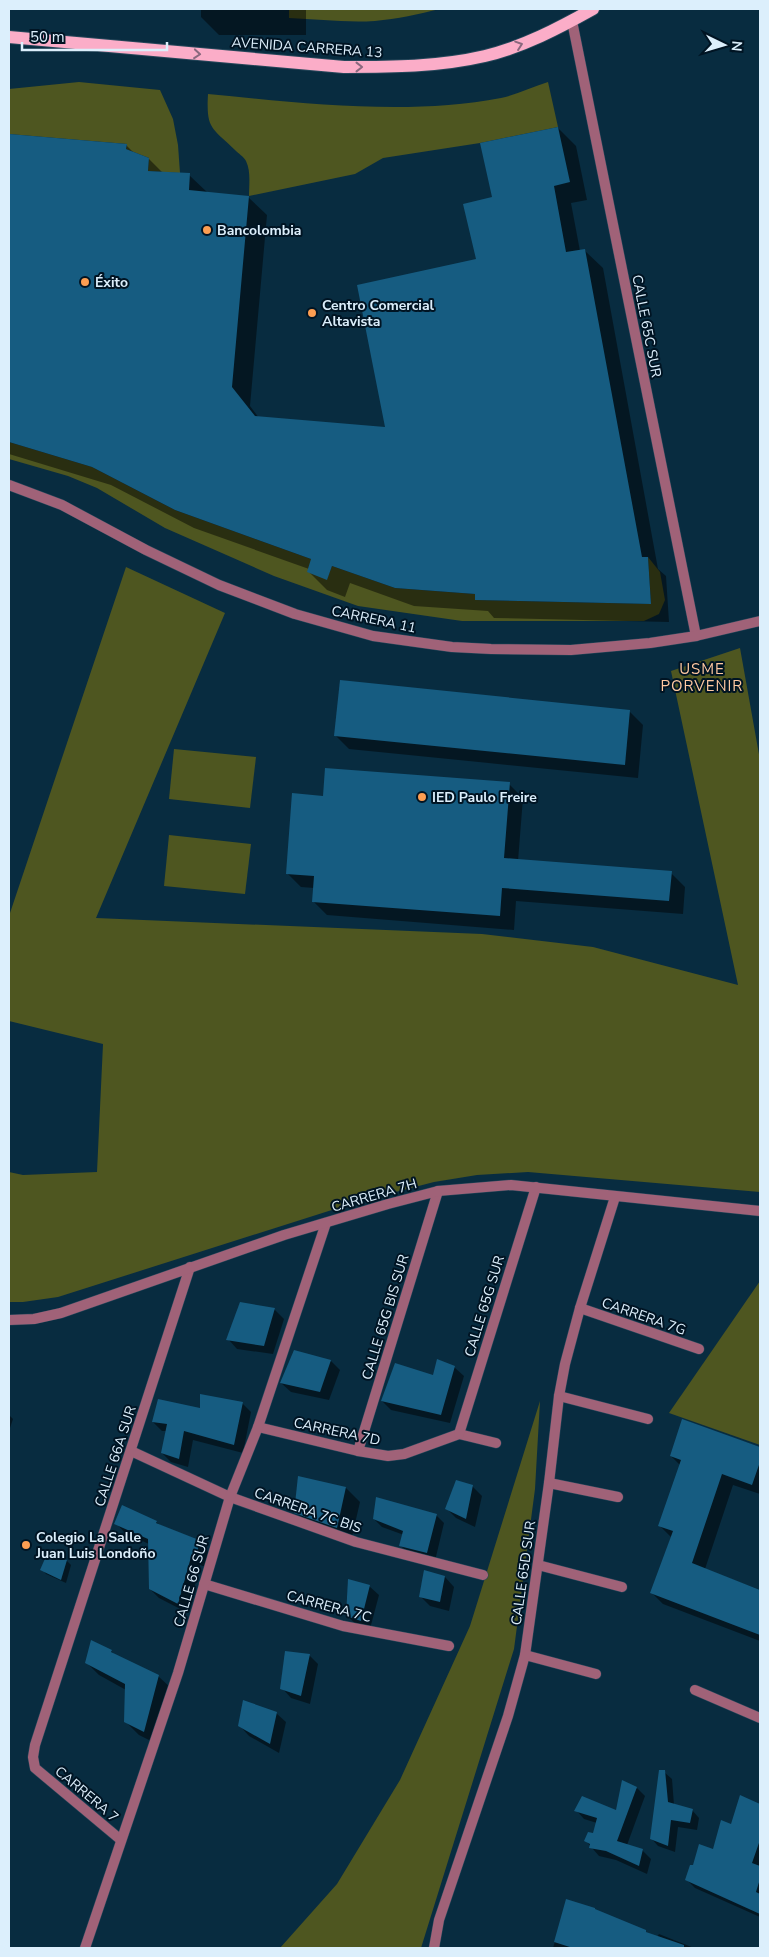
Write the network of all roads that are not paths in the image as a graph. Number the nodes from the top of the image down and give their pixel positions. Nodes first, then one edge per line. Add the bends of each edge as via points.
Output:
1 (593, 9) edge
2 (572, 21) junction
3 (9, 37) edge
4 (9, 485) edge
5 (760, 621) edge
6 (696, 636) junction
7 (536, 1187) junction
8 (438, 1191) junction
9 (615, 1197) junction
10 (760, 1211) edge
11 (326, 1223) junction
12 (190, 1267) junction
13 (580, 1308) junction
14 (9, 1320) edge
15 (699, 1349) dead end
16 (559, 1396) junction
17 (648, 1419) dead end
18 (258, 1427) junction
19 (460, 1434) junction
20 (496, 1443) dead end
21 (131, 1451) junction
22 (358, 1451) junction
23 (549, 1483) junction
24 (230, 1497) junction
25 (618, 1497) dead end
26 (538, 1565) junction
27 (483, 1575) dead end
28 (204, 1584) junction
29 (622, 1587) dead end
30 (449, 1646) dead end
31 (525, 1655) junction
32 (596, 1674) dead end
33 (695, 1690) dead end
34 (760, 1718) edge
35 (35, 1768) joint
36 (121, 1840) junction
37 (85, 1948) edge
38 (434, 1948) edge

1 - 2 main road, AVENIDA CARRERA 13
3 -> 2 main road, AVENIDA CARRERA 13 via 344,67 397,67 486,56 525,43
2 - 6 street, CALLE 65C SUR
4 - 6 street, CARRERA 11 via 62,504 219,585 295,614 373,636 452,647 531,650 611,647
5 - 6 street, CARRERA 11
7 - 8 street, CARRERA 7H via 511,1184
7 - 9 street, CARRERA 7H
7 - 19 street, CALLE 65G SUR
8 - 11 street, CARRERA 7H
8 - 22 street, CALLE 65G BIS SUR
9 - 10 street, CARRERA 7H
9 - 13 street, CALLE 65D SUR
11 - 12 street, CARRERA 7H
11 - 18 street, CALLE 66 SUR
12 - 14 street, CARRERA 7H via 61,1313
12 - 21 street, CALLE 66A SUR
13 - 15 street, CARRERA 7G
13 - 16 street, CALLE 65D SUR
16 - 17 street
16 - 23 street, CALLE 65D SUR
18 - 22 street, CARRERA 7D
18 - 24 street, CALLE 66 SUR
19 - 20 street
19 - 22 street, CARRERA 7D via 404,1454 388,1456
21 - 24 street, CARRERA 7C BIS
21 - 35 street, CALLE 66A SUR via 35,1745
23 - 25 street
23 - 26 street, CALLE 65D SUR
24 - 27 street, CARRERA 7C BIS via 356,1542
24 - 28 street, CALLE 66 SUR
26 - 29 street
26 - 31 street, CALLE 65D SUR
28 - 30 street, CARRERA 7C via 343,1626
28 - 36 street, CALLE 66 SUR via 178,1673
31 - 32 street
31 - 38 street, CALLE 65D SUR via 508,1716 439,1920
33 - 34 street
35 - 36 street, CARRERA 7
36 - 37 street, CALLE 66 SUR

